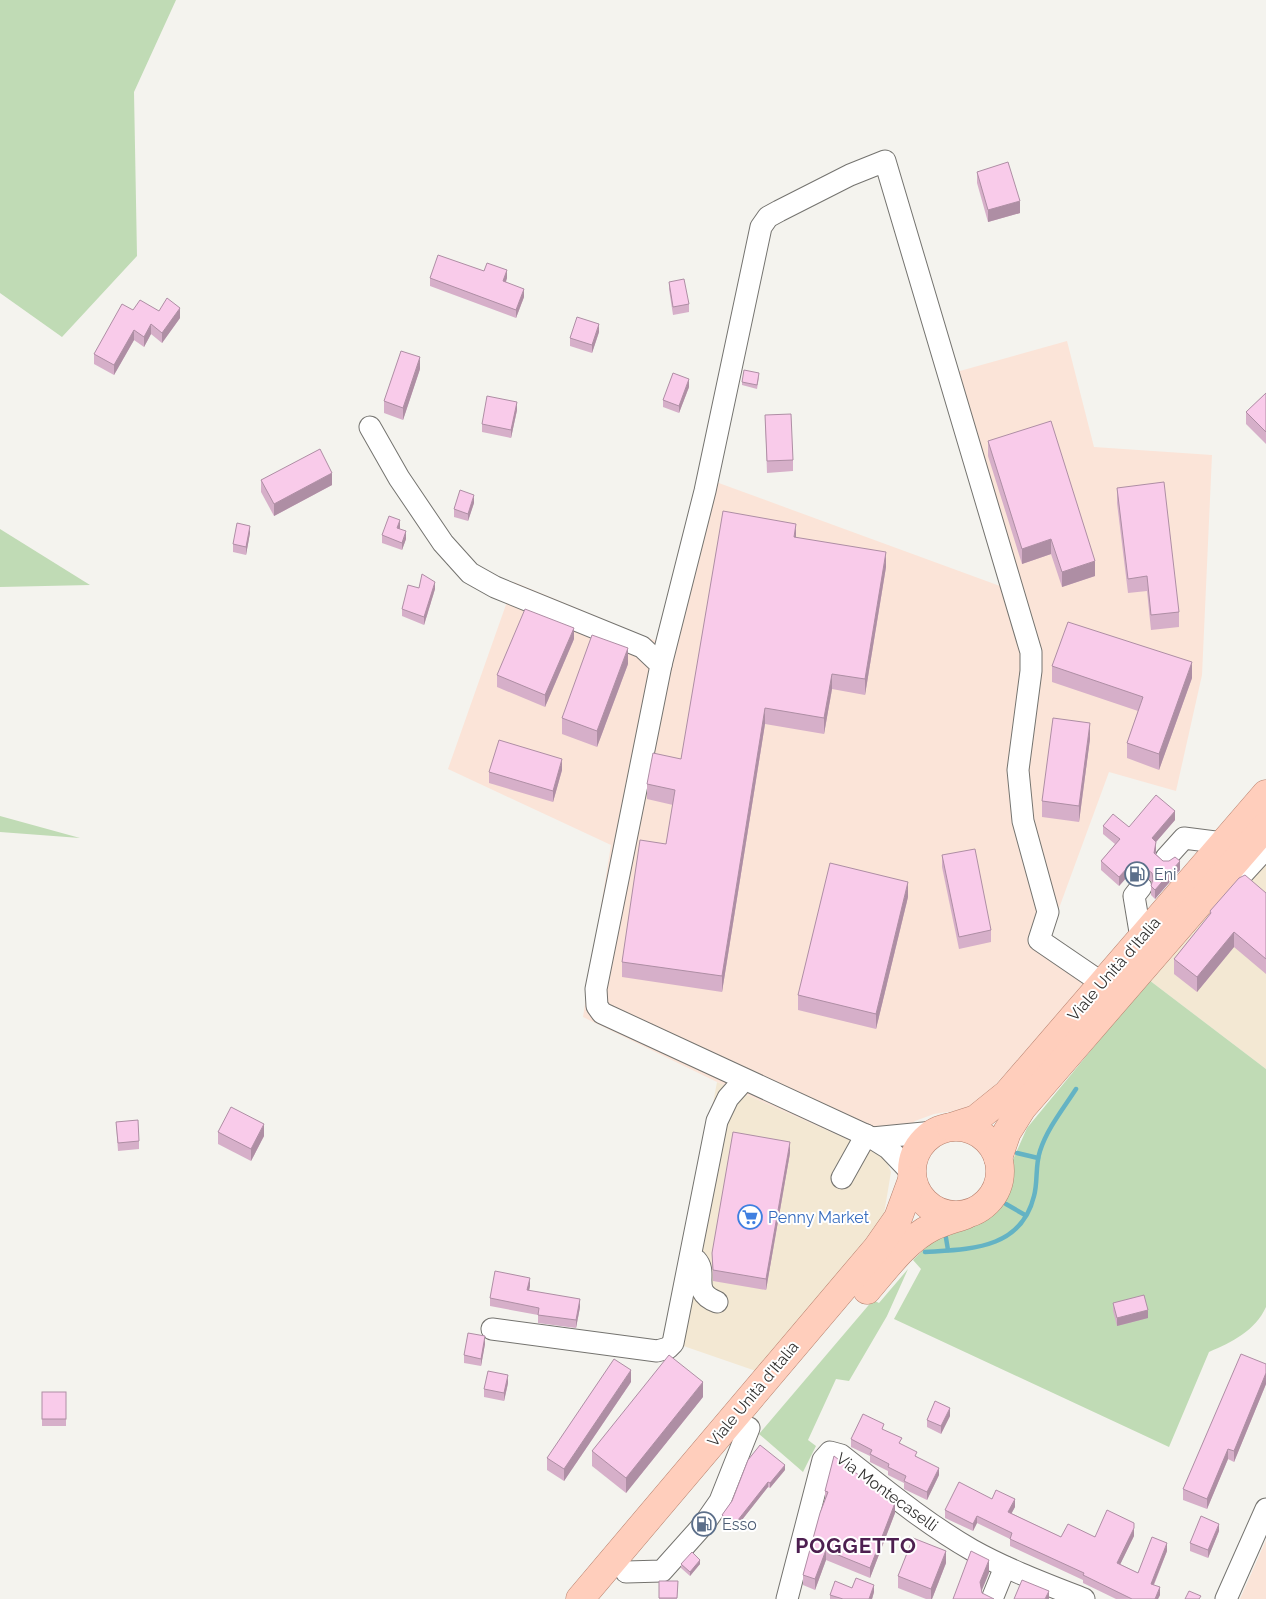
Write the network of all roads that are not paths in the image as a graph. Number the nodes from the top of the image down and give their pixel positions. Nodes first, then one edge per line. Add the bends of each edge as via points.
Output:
1 (370, 427) dead end
2 (661, 665) junction
3 (1266, 794) edge
4 (1266, 826) edge
5 (1223, 843) junction
6 (1266, 848) edge
7 (1166, 858) dead end
8 (1141, 887) dead end
9 (1213, 888) junction
10 (1141, 938) junction
11 (1102, 983) junction
12 (744, 1080) junction
13 (942, 1130) junction
14 (869, 1136) junction
15 (998, 1158) junction
16 (912, 1176) junction
17 (842, 1178) dead end
18 (965, 1215) junction
19 (691, 1259) junction
20 (717, 1302) dead end
21 (492, 1329) dead end
22 (1266, 1509) edge
23 (1005, 1567) junction
24 (1060, 1595) edge
25 (580, 1599) edge
26 (603, 1599) edge
27 (787, 1599) edge
28 (992, 1599) edge
29 (1084, 1599) edge
30 (1226, 1599) edge

1 - 2 street via 399,478 438,535 470,573 495,587 642,647
2 - 11 street via 705,491 761,227 768,217 779,211 885,161 1031,652 1018,770 1024,821 1048,912 1039,940
2 - 12 street via 595,998 597,1006 608,1018
3 - 5 main road, Viale Unità d'Italia
4 - 9 main road, Viale Unità d'Italia
5 - 7 street via 1184,838
5 - 10 main road, Viale Unità d'Italia
6 - 9 street via 1237,880
8 - 10 street via 1134,896
9 - 15 main road, Viale Unità d'Italia via 1022,1108 1007,1132
10 - 11 main road, Viale Unità d'Italia
11 - 13 main road, Viale Unità d'Italia via 997,1104 976,1119
12 - 14 street
12 - 19 street via 728,1098 717,1121
13 - 14 street
13 - 15 main road via 966,1128 980,1134
13 - 16 main road, Viale Unità d'Italia via 917,1149
14 - 16 street via 888,1148
14 - 17 street
15 - 18 main road, Viale Unità d'Italia via 1000,1174 997,1188 984,1205
16 - 18 main road via 917,1193 926,1204 951,1216
16 - 25 main road, Viale Unità d'Italia via 898,1218 877,1248
18 - 26 main road, Viale Unità d'Italia via 931,1227 892,1260
19 - 20 street via 699,1264 701,1291 708,1299
19 - 21 street via 676,1337 663,1350
22 - 30 street
23 - 24 street, Via Montecaselli
23 - 27 street, Via Montecaselli via 919,1516 841,1456 830,1452 822,1460
23 - 28 street
24 - 29 street, Via Montecaselli

